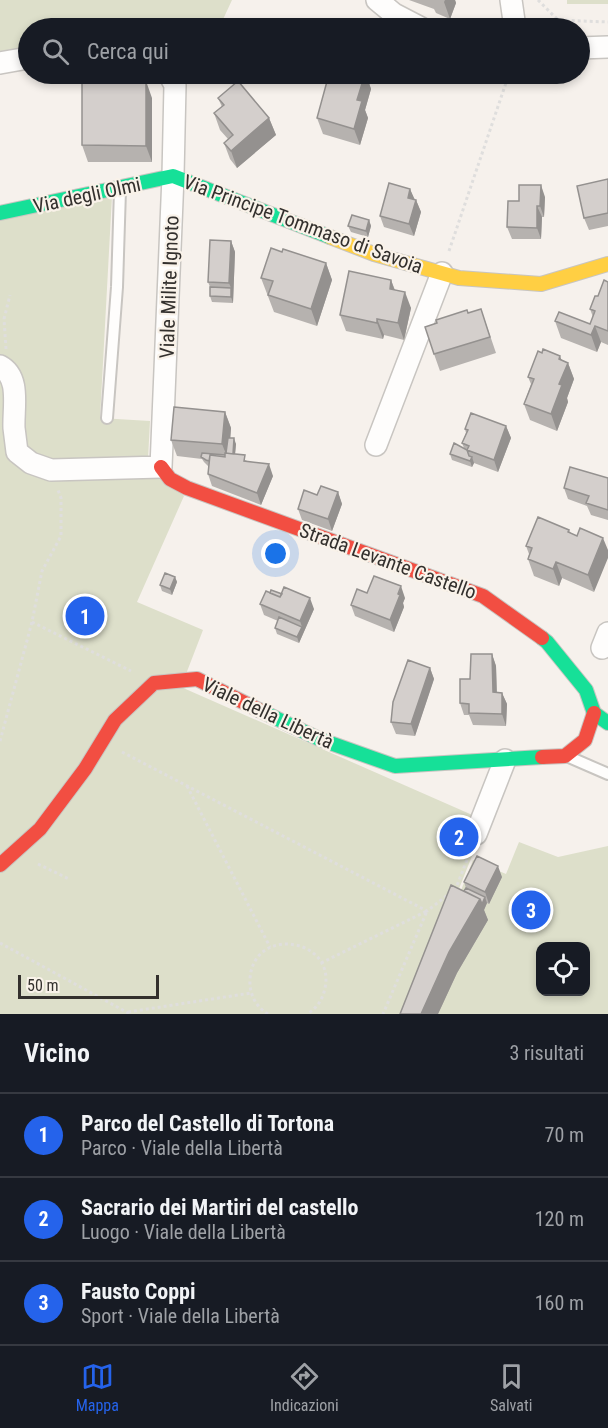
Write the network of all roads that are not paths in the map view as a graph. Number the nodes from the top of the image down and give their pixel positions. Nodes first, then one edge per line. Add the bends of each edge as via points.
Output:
1 (377, 0) edge
2 (511, 0) edge
3 (402, 18) edge
4 (514, 18) edge
5 (608, 47) edge
6 (590, 48) edge
7 (18, 60) edge
8 (0, 63) edge
9 (175, 84) edge
10 (173, 176) junction
11 (120, 188) junction
12 (0, 213) edge
13 (608, 264) edge
14 (442, 273) junction
15 (2, 367) edge
16 (108, 418) dead end
17 (376, 445) dead end
18 (162, 467) junction
19 (594, 713) junction
20 (608, 723) edge
21 (566, 756) junction
22 (504, 760) junction
23 (608, 774) edge
24 (476, 834) road end
25 (0, 865) edge

1 - 3 street
2 - 4 street
5 - 6 street
7 - 8 street
9 - 10 street, Viale Milite Ignoto
10 - 11 street, Via degli Olmi
10 - 14 street, Via Principe Tommaso di Savoia via 374,254
10 - 18 street, Viale Milite Ignoto
11 - 12 street, Via degli Olmi
11 - 16 lane
13 - 14 street, Via Principe Tommaso di Savoia via 541,284 459,278
14 - 17 street
15 - 18 street via 14,384 17,452 31,463 51,470
18 - 19 street, Strada Levante Castello via 170,479 187,488 483,596 547,642 586,690
19 - 20 street
19 - 21 street via 585,740
21 - 22 street, Viale della Libertà
21 - 23 lane
22 - 24 street
22 - 25 street, Viale della Libertà via 394,766 319,740 197,679 154,683 115,720 85,769 40,829

